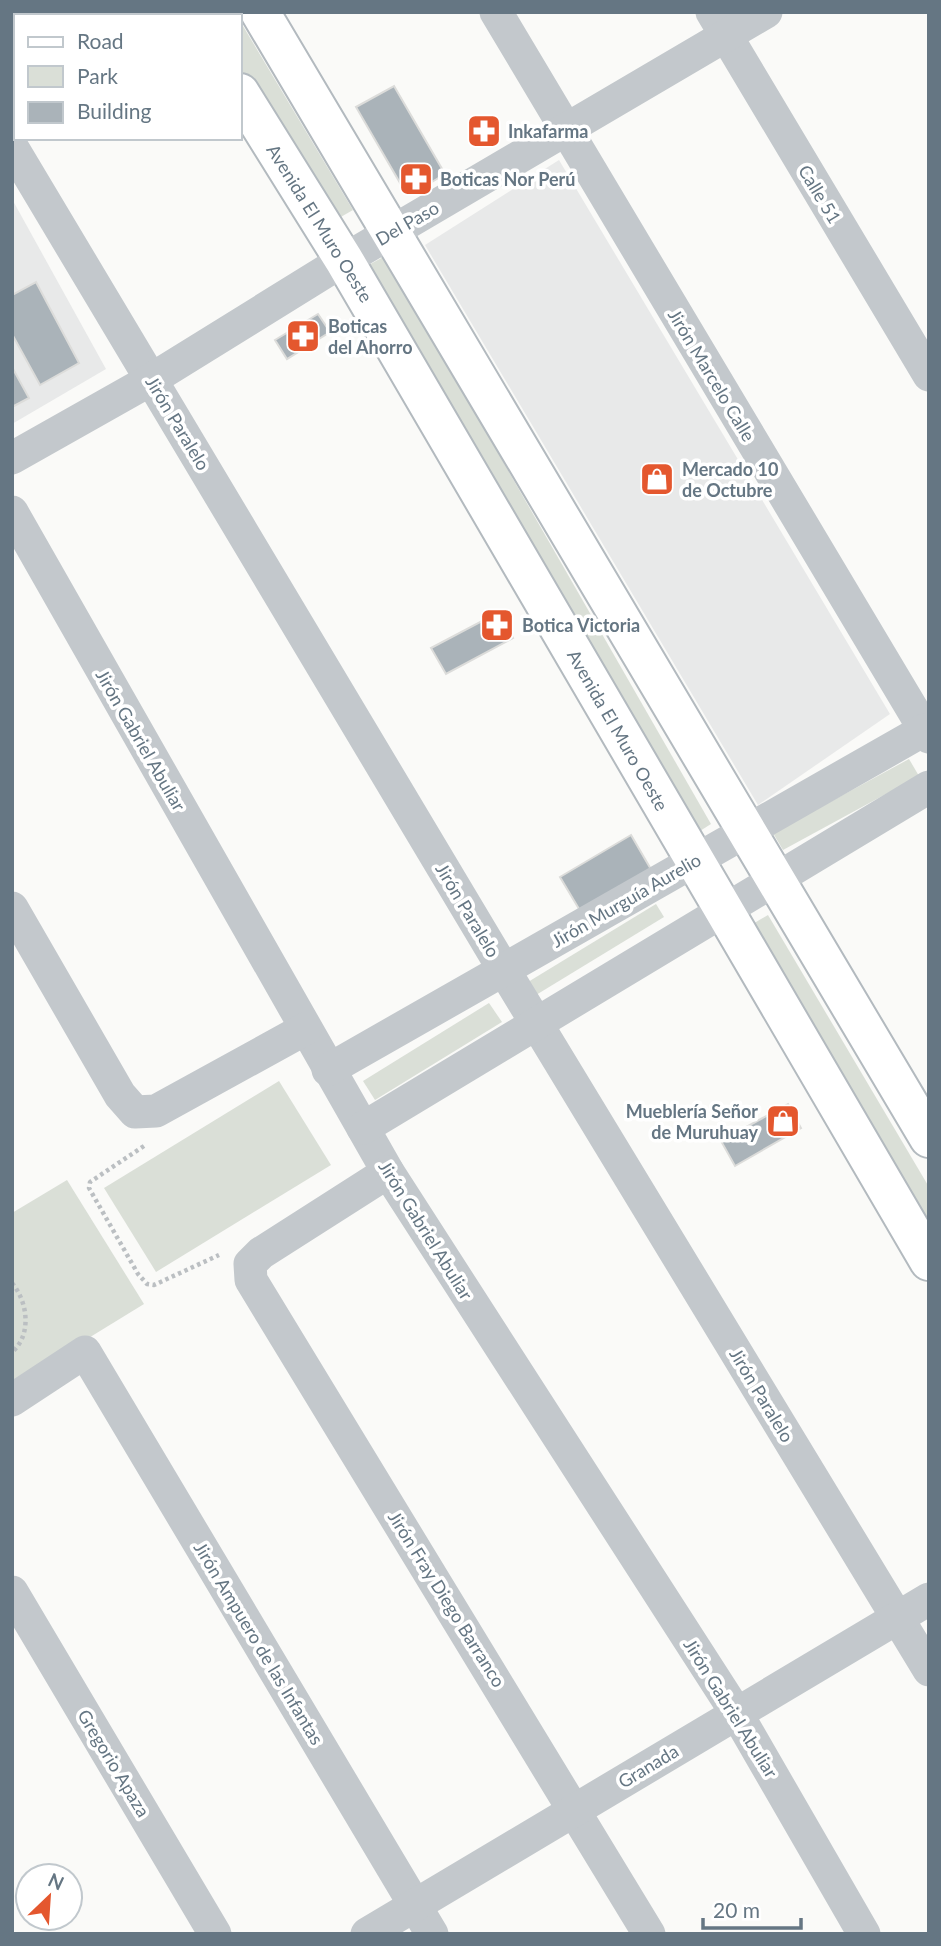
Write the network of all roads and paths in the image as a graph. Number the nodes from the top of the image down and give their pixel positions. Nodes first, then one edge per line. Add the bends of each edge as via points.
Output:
1 (260, 12) edge
2 (496, 12) edge
3 (766, 12) edge
4 (719, 24) edge
5 (242, 96) edge
6 (565, 131) junction
7 (12, 147) edge
8 (391, 232) junction
9 (344, 260) junction
10 (929, 375) edge
11 (152, 379) junction
12 (12, 458) edge
13 (12, 512) edge
14 (927, 733) edge
15 (929, 787) edge
16 (745, 832) junction
17 (694, 862) junction
18 (774, 881) junction
19 (12, 908) edge
20 (723, 911) junction
21 (504, 970) junction
22 (537, 1023) junction
23 (305, 1029) junction
24 (328, 1070) junction
25 (146, 1111) junction
26 (363, 1128) junction
27 (929, 1138) edge
28 (388, 1172) junction
29 (929, 1261) edge
30 (250, 1264) junction
31 (12, 1283) edge
32 (12, 1352) edge
33 (12, 1400) edge
34 (12, 1592) edge
35 (929, 1599) edge
36 (898, 1618) junction
37 (929, 1670) edge
38 (737, 1714) junction
39 (576, 1809) junction
40 (415, 1905) junction
41 (215, 1934) edge
42 (367, 1934) edge
43 (432, 1934) edge
44 (649, 1934) edge
45 (864, 1934) edge

1 - 8 main road
2 - 6 street, Jirón Marcelo Calle
3 - 4 street, Del Paso
4 - 6 street, Del Paso
4 - 10 street, Calle 51
5 - 9 main road, Avenida El Muro Oeste
6 - 8 street, Del Paso
6 - 14 street, Jirón Marcelo Calle
7 - 11 street, Jirón Paralelo
8 - 9 street, Del Paso
8 - 16 main road
9 - 11 street, Del Paso
9 - 17 main road, Avenida El Muro Oeste
11 - 12 street, Del Paso
11 - 21 street, Jirón Paralelo
13 - 23 street, Jirón Gabriel Abuliar
14 - 16 street, Jirón Murguía Aurelio
15 - 18 street
16 - 17 street, Jirón Murguía Aurelio
16 - 18 main road
17 - 20 main road, Avenida El Muro Oeste
17 - 21 street, Jirón Murguía Aurelio
18 - 20 street
18 - 27 main road
19 - 25 street via 120,1095
20 - 22 street
20 - 29 main road, Avenida El Muro Oeste
21 - 22 street, Jirón Paralelo
21 - 24 street, Jirón Murguía Aurelio
22 - 26 street
22 - 36 street, Jirón Paralelo
23 - 24 street, Jirón Gabriel Abuliar
23 - 25 street
24 - 26 street, Jirón Gabriel Abuliar
25 - 30 path via 156,1130 147,1145 100,1173 89,1188 138,1274 154,1285 216,1254
26 - 28 street, Jirón Gabriel Abuliar
28 - 30 street via 261,1252
28 - 38 street, Jirón Gabriel Abuliar
30 - 39 street, Jirón Fray Diego Barranco via 251,1280
31 - 32 path via 24,1305 25,1327
33 - 40 street, Jirón Ampuero de las Infantas via 85,1352
34 - 41 street, Gregorio Apaza
35 - 36 street, Granada
36 - 37 street, Jirón Paralelo
36 - 38 street, Granada
38 - 39 street, Granada
38 - 45 street, Jirón Gabriel Abuliar
39 - 40 street, Granada
39 - 44 street, Jirón Fray Diego Barranco
40 - 42 street, Granada
40 - 43 street, Jirón Ampuero de las Infantas

